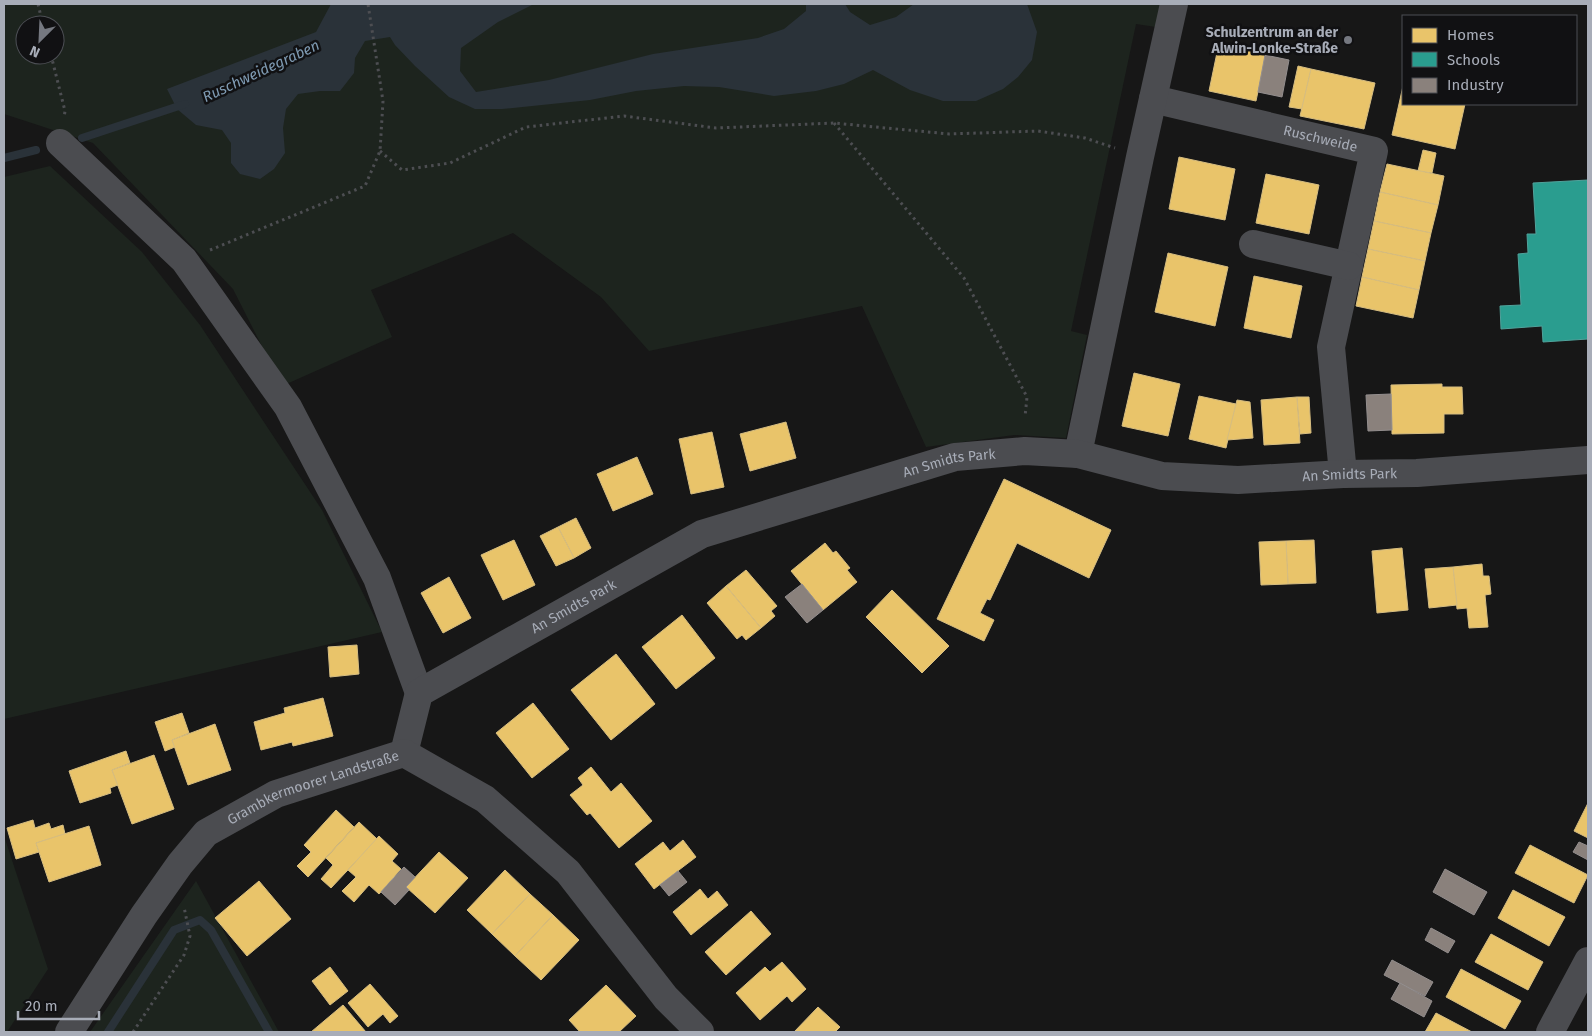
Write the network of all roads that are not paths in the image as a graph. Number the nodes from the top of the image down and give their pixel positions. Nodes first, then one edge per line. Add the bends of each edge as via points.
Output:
1 (1174, 4) edge
2 (1153, 99) junction
3 (60, 143) road end
4 (1253, 244) dead end
5 (1349, 266) junction
6 (1078, 454) junction
7 (1588, 460) edge
8 (1343, 474) junction
9 (419, 693) junction
10 (404, 753) junction
11 (1588, 961) edge
12 (69, 1032) edge
13 (700, 1032) edge
14 (1550, 1032) edge

1 - 2 street
2 - 5 street, Ruschweide via 1374,151
2 - 6 street
3 - 9 street via 184,260 288,407 377,578
4 - 5 street
5 - 8 street, Ruschweide via 1331,347
6 - 8 street, An Smidts Park via 1162,476 1238,480
6 - 9 street, An Smidts Park via 1025,451 955,457 702,534
7 - 8 street, An Smidts Park via 1418,473
9 - 10 street
10 - 12 street, Grambkermoorer Landstraße via 276,794 206,833 144,915
10 - 13 street, Grambkermoorer Landstraße via 485,800 568,872 666,998
11 - 14 street

